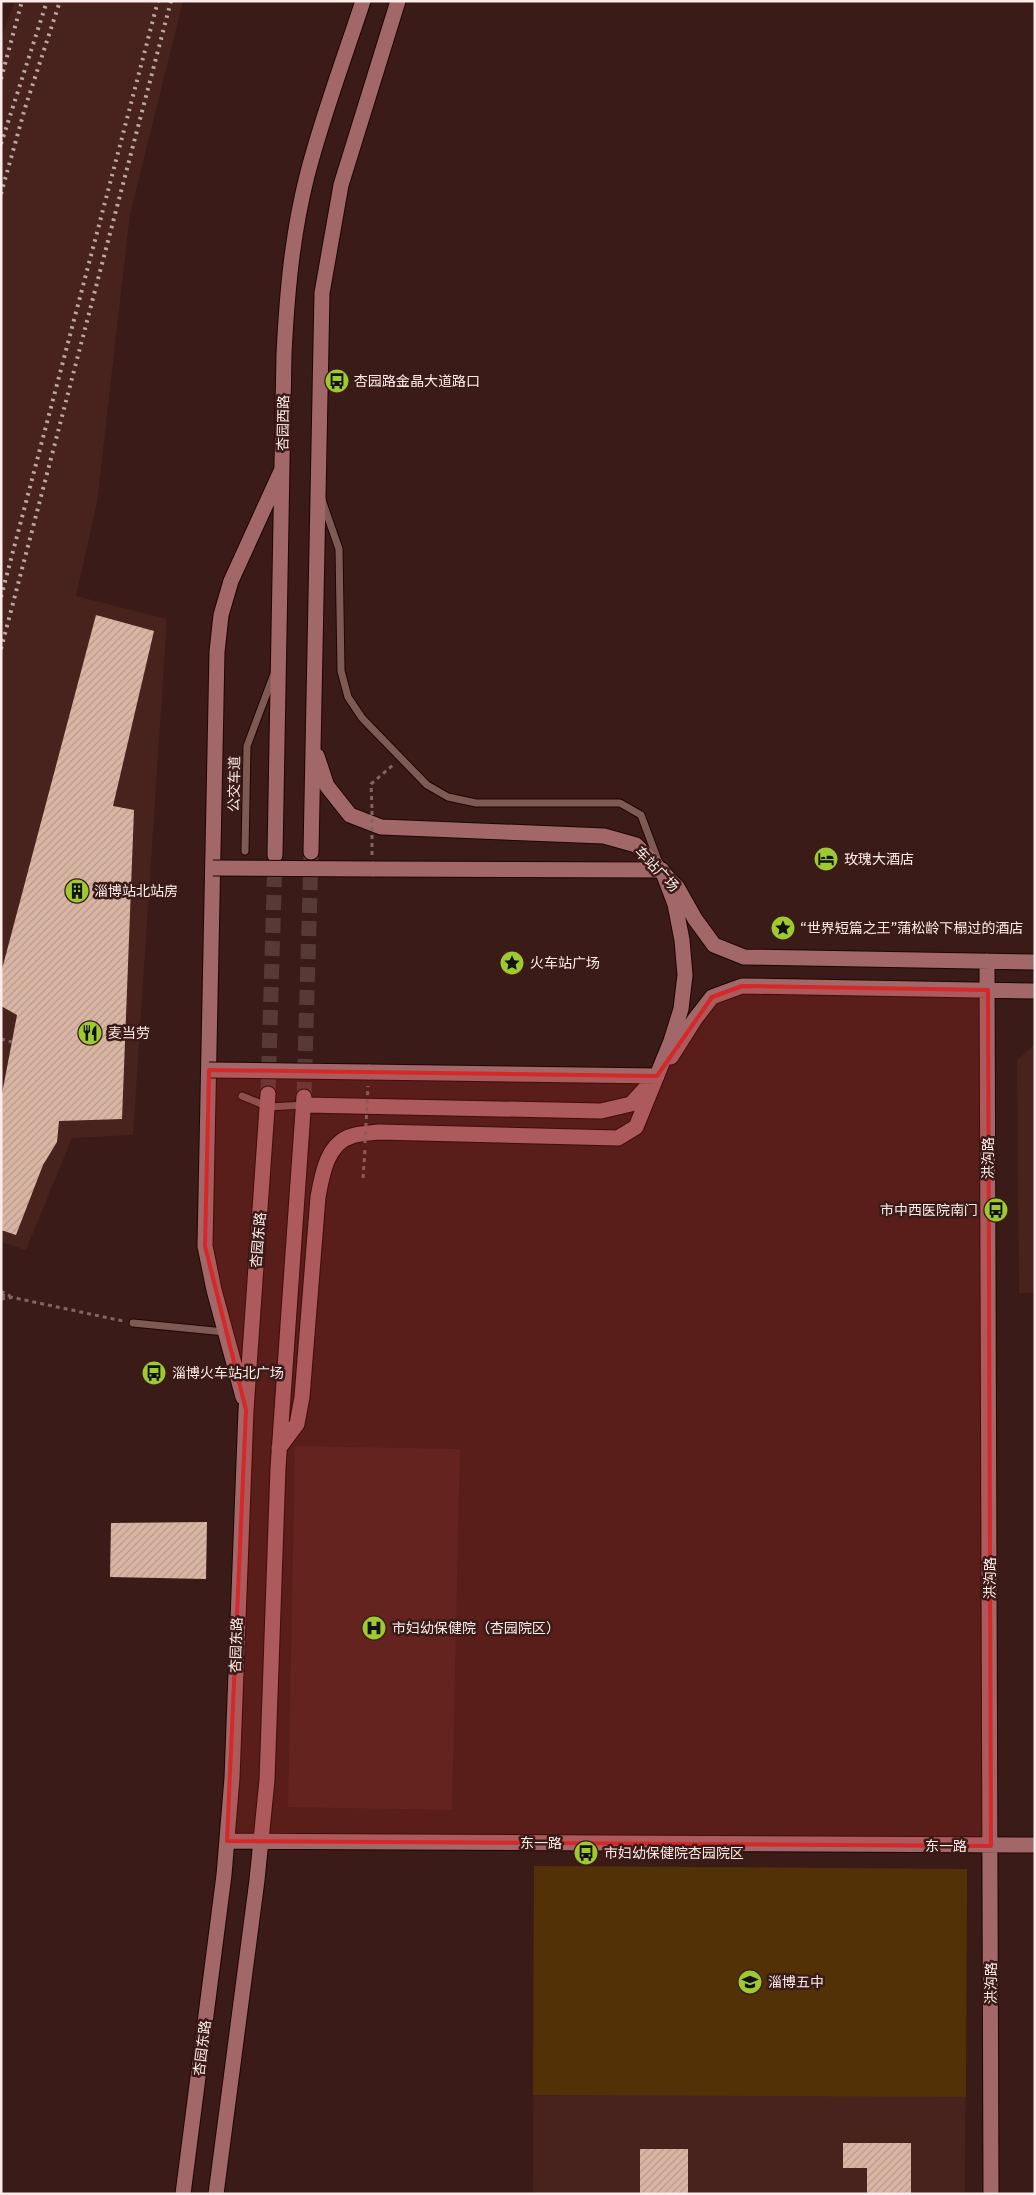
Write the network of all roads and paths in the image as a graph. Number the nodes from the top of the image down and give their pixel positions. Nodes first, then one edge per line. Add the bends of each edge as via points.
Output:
1 (363, 1) edge
2 (398, 1) edge
3 (282, 468) junction
4 (317, 486) junction
5 (278, 662) junction
6 (313, 745) junction
7 (400, 758) junction
8 (245, 852) dead end
9 (311, 852) tunnel mouth
10 (275, 855) tunnel mouth
11 (213, 868) junction
12 (372, 869) junction
13 (662, 870) junction
14 (987, 962) junction
15 (1035, 962) edge
16 (988, 990) junction
17 (1035, 992) edge
18 (1, 1039) edge
19 (12, 1042) dead end
20 (209, 1070) junction
21 (368, 1072) junction
22 (656, 1076) junction
23 (242, 1096) dead end
24 (269, 1100) junction
25 (304, 1101) junction
26 (363, 1178) dead end
27 (1, 1291) edge
28 (1, 1297) edge
29 (14, 1298) junction
30 (133, 1323) joint
31 (225, 1332) junction
32 (246, 1410) junction
33 (279, 1448) junction
34 (227, 1840) junction
35 (261, 1842) junction
36 (1035, 1845) edge
37 (991, 1846) junction
38 (183, 2194) edge
39 (216, 2194) edge
40 (991, 2194) edge

1 - 3 main road, 杏园西路 via 307,177 296,230 287,290
2 - 4 main road via 341,185 330,236 321,312
3 - 5 main road, 杏园西路
3 - 11 main road via 230,581 222,615 217,652
4 - 6 main road
4 - 7 lane via 339,549 341,672 348,698 362,718
5 - 8 lane, 公交车道 via 247,746
5 - 10 main road, 杏园西路
6 - 9 main road
6 - 13 main road, 车站广场 via 327,786 350,815 381,826 604,836 636,845
7 - 12 path, bridge via 371,784
7 - 13 lane via 427,785 448,797 466,801 620,803 641,814
11 - 12 main road, bridge
11 - 20 main road
12 - 13 main road
13 - 14 main road, 车站广场 via 677,887 714,945 744,957
13 - 22 main road via 675,904 685,975 681,1010
14 - 15 main road, 车站广场
14 - 16 main road, 洪沟路
16 - 17 main road
16 - 22 main road via 742,986 712,997
16 - 37 main road, 洪沟路
18 - 19 path
20 - 21 main road, bridge
20 - 31 main road via 205,1246
21 - 22 main road
21 - 26 path, bridge
22 - 25 main road via 631,1104 601,1111
22 - 33 main road via 636,1127 618,1138 379,1132 351,1136 334,1149 323,1169 318,1197 302,1397 296,1424
23 - 24 lane
24 - 25 lane
24 - 32 main road, 杏园东路
25 - 33 main road
27 - 29 path
28 - 29 path
29 - 30 path
30 - 31 lane
31 - 32 main road
32 - 34 main road, 杏园东路
33 - 35 main road via 267,1780
34 - 35 main road, 东一路
34 - 38 main road, 杏园东路
35 - 37 main road, 东一路
35 - 39 main road
36 - 37 main road, 东一路
37 - 40 main road, 洪沟路

